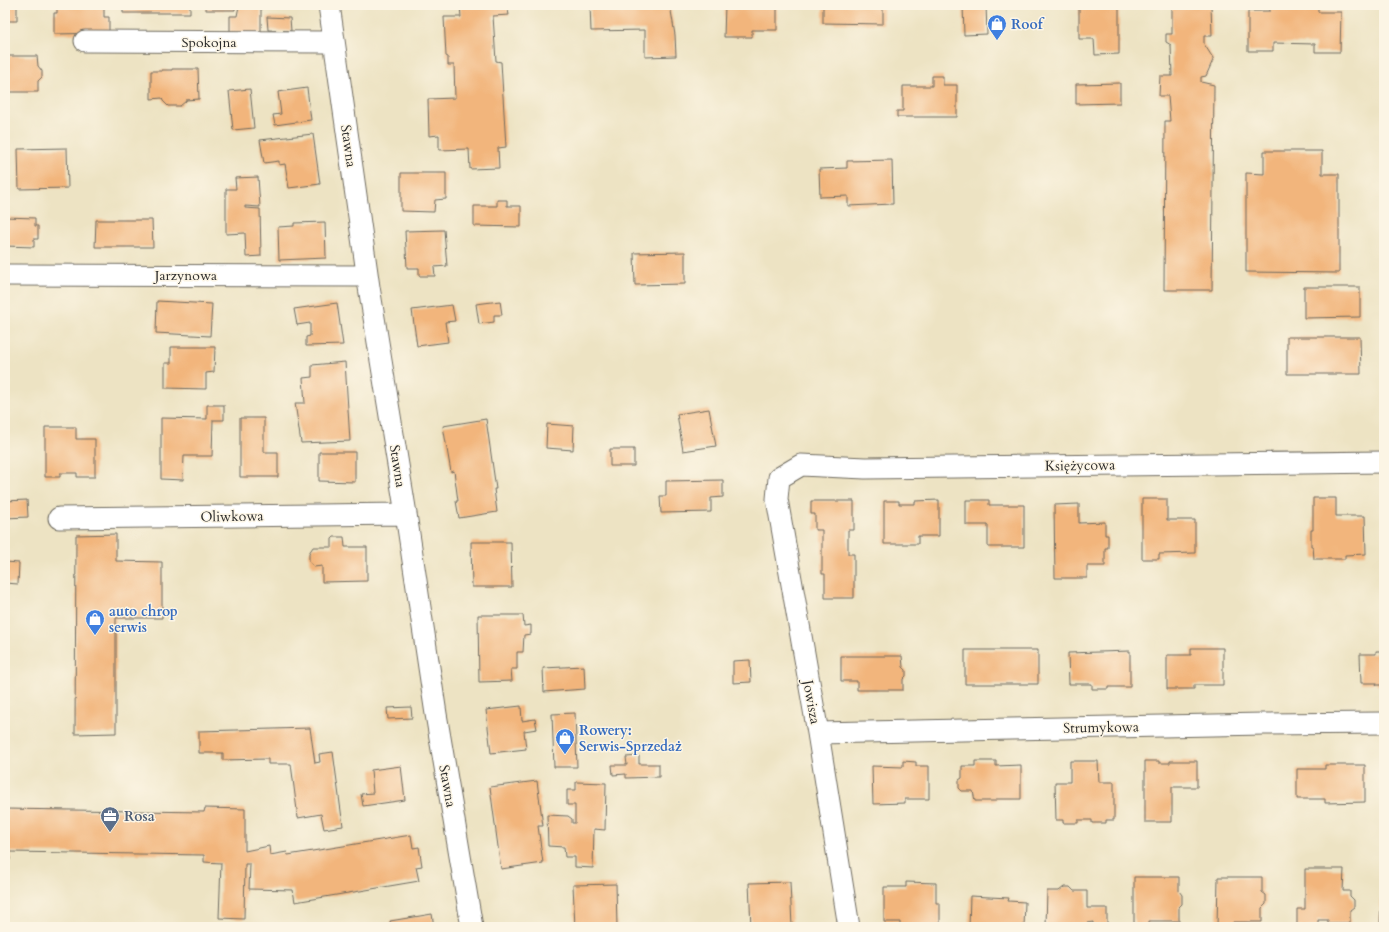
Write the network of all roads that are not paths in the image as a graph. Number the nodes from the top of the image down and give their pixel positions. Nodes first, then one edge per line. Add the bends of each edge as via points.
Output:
1 (328, 5) edge
2 (85, 41) dead end
3 (334, 42) junction
4 (5, 275) edge
5 (368, 276) junction
6 (1384, 462) edge
7 (779, 478) joint
8 (406, 514) junction
9 (59, 518) dead end
10 (1384, 723) edge
11 (818, 733) junction
12 (472, 927) edge
13 (849, 927) edge

1 - 3 street, Stawna
2 - 3 street, Spokojna
3 - 5 street, Stawna
4 - 5 street, Jarzynowa
5 - 8 street, Stawna
6 - 7 street, Księżycowa via 865,468 801,466
7 - 11 street, Jowisza via 777,499
8 - 9 street, Oliwkowa
8 - 12 street, Stawna
10 - 11 street, Strumykowa
11 - 13 street, Jowisza

